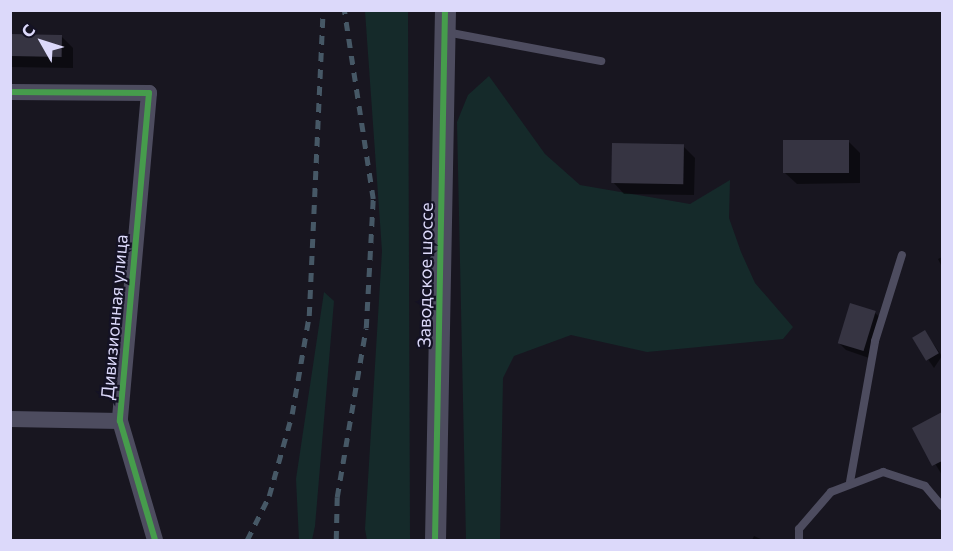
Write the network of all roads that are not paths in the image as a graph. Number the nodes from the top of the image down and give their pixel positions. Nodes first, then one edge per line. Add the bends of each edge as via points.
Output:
1 (445, 10) edge
2 (445, 32) junction
3 (601, 61) dead end
4 (10, 92) edge
5 (902, 255) dead end
6 (10, 419) edge
7 (120, 421) junction
8 (850, 482) junction
9 (942, 506) edge
10 (155, 540) edge
11 (435, 540) edge
12 (799, 540) edge

1 - 2 street, Заводское шоссе
2 - 3 lane
2 - 11 street, Заводское шоссе
4 - 7 street, Дивизионная улица via 149,93
5 - 8 lane via 875,341
6 - 7 street
7 - 10 street, Дивизионная улица
8 - 9 lane via 883,472 908,477
8 - 12 lane via 816,507 799,529

